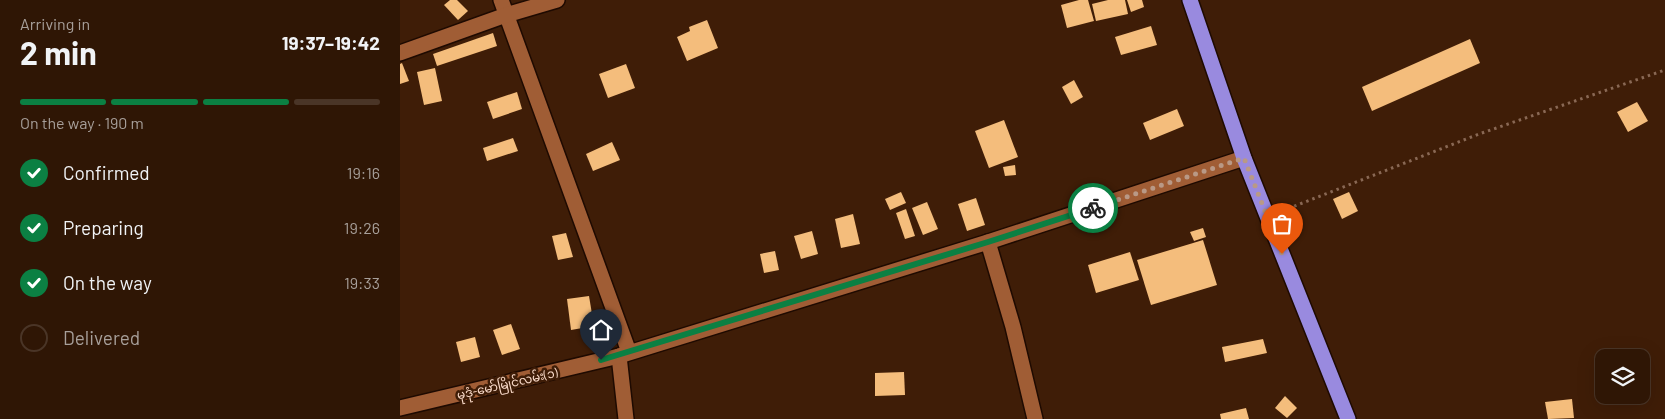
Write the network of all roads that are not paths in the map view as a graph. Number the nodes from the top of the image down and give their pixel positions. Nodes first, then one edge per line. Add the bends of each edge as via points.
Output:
1 (501, 0) edge
2 (557, 0) edge
3 (1190, 0) edge
4 (506, 16) junction
5 (400, 53) edge
6 (1244, 158) junction
7 (988, 242) junction
8 (624, 354) junction
9 (400, 408) edge
10 (626, 419) edge
11 (1035, 419) edge
12 (1348, 419) edge

1 - 4 street
2 - 4 street
3 - 6 highway
4 - 5 street
4 - 8 street
6 - 7 street, မုဒုံ-မော်မြိုင်လမ်း(၁)
6 - 12 highway
7 - 8 street, မုဒုံ-မော်မြိုင်လမ်း(၁)
7 - 11 street
8 - 9 street, မုဒုံ-မော်မြိုင်လမ်း(၁)
8 - 10 street

